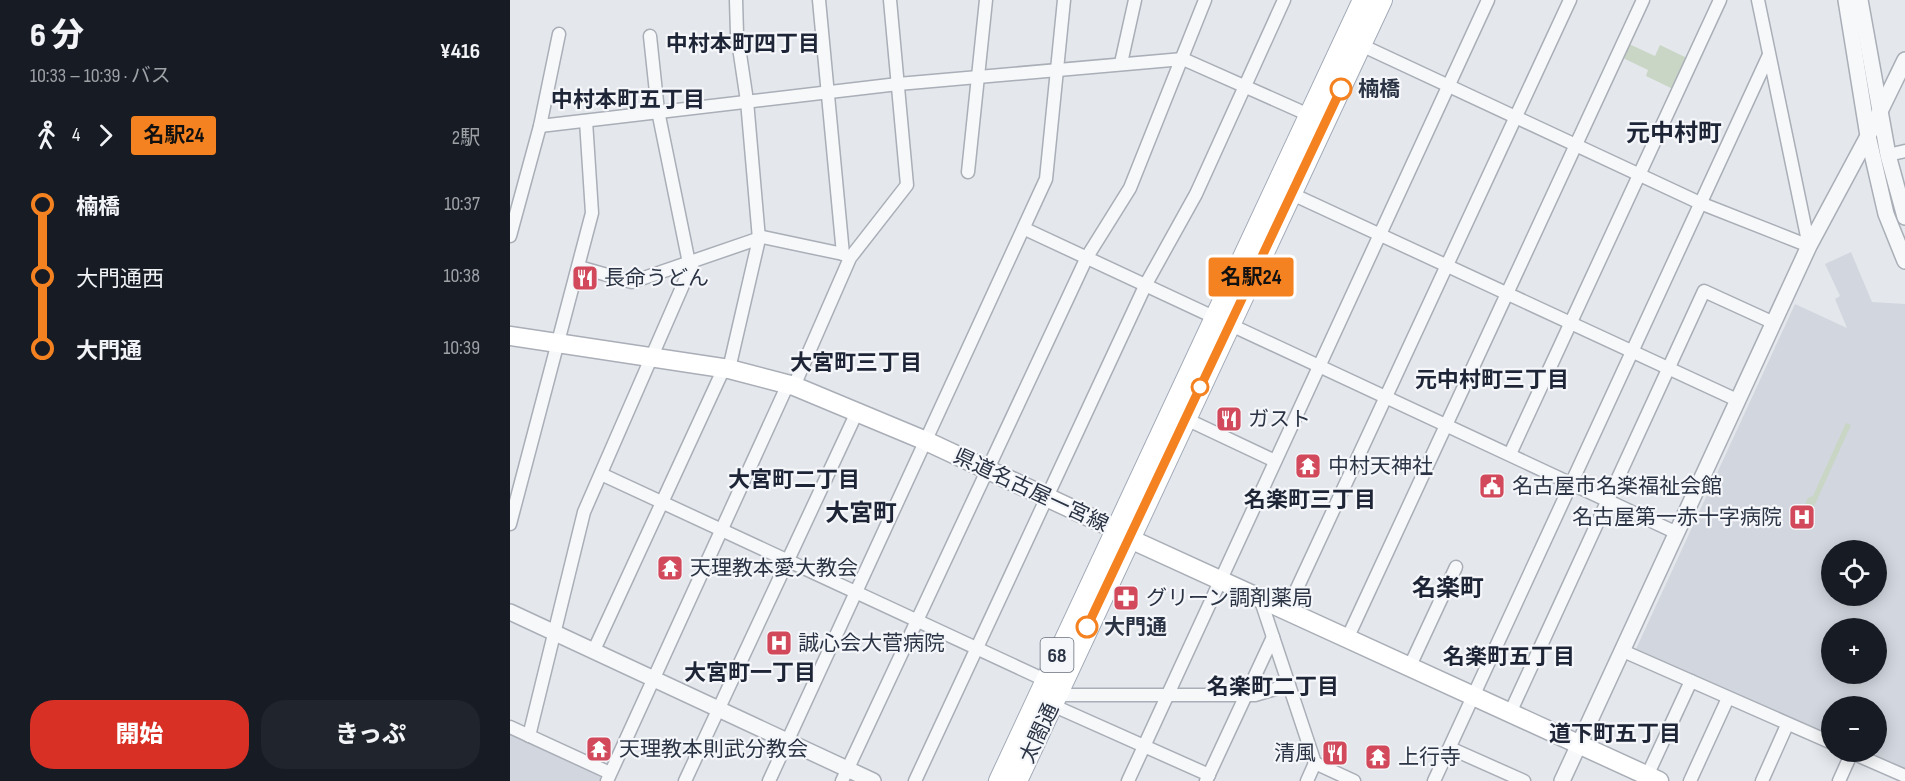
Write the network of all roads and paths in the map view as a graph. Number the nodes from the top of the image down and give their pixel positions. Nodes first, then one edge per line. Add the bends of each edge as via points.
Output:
1 (736, 0) edge
2 (819, 0) edge
3 (890, 0) edge
4 (986, 0) edge
5 (1064, 0) edge
6 (1135, 0) edge
7 (1205, 0) edge
8 (1284, 0) edge
9 (1363, 0) edge
10 (1382, 0) edge
11 (1488, 0) edge
12 (1570, 0) edge
13 (1643, 0) edge
14 (1720, 0) edge
15 (1758, 0) edge
16 (1846, 0) edge
17 (1860, 0) edge
18 (559, 34) dead end
19 (650, 36) dead end
20 (1361, 45) junction
21 (1768, 57) junction
22 (1183, 59) junction
23 (1905, 60) edge
24 (1121, 63) junction
25 (1057, 70) junction
26 (979, 78) junction
27 (898, 84) junction
28 (1449, 86) junction
29 (1245, 87) junction
30 (826, 94) junction
31 (747, 101) junction
32 (1879, 110) junction
33 (658, 111) junction
34 (1309, 115) junction
35 (1516, 117) junction
36 (586, 121) junction
37 (540, 126) junction
38 (1869, 136) junction
39 (1576, 146) junction
40 (1905, 151) edge
41 (1888, 155) junction
42 (968, 172) dead end
43 (1639, 175) junction
44 (1292, 194) junction
45 (1700, 203) junction
46 (1905, 217) edge
47 (1025, 229) junction
48 (1380, 234) junction
49 (510, 236) edge
50 (759, 239) junction
51 (1809, 246) junction
52 (847, 256) junction
53 (1087, 257) junction
54 (1905, 261) edge
55 (691, 262) junction
56 (1447, 266) junction
57 (579, 267) junction
58 (1146, 284) junction
59 (1508, 293) junction
60 (1223, 319) junction
61 (1571, 323) junction
62 (1774, 323) junction
63 (510, 336) edge
64 (560, 343) junction
65 (1632, 351) junction
66 (654, 356) junction
67 (1320, 365) junction
68 (1668, 368) junction
69 (726, 369) junction
70 (791, 385) junction
71 (1387, 396) junction
72 (1737, 400) junction
73 (857, 412) junction
74 (1186, 419) junction
75 (1447, 424) junction
76 (926, 441) junction
77 (1510, 454) junction
78 (1275, 461) junction
79 (987, 469) junction
80 (601, 474) junction
81 (1571, 483) junction
82 (1046, 496) junction
83 (1608, 500) junction
84 (663, 503) junction
85 (510, 524) edge
86 (723, 531) junction
87 (1122, 533) junction
88 (1677, 533) junction
89 (787, 561) junction
90 (1456, 567) dead end
91 (1220, 580) junction
92 (857, 593) junction
93 (1260, 598) junction
94 (1287, 610) junction
95 (510, 612) edge
96 (916, 621) junction
97 (556, 633) junction
98 (1273, 637) junction
99 (1347, 639) junction
100 (976, 648) junction
101 (594, 650) junction
102 (1623, 651) junction
103 (1409, 668) junction
104 (653, 678) junction
105 (1691, 681) junction
106 (1289, 685) junction
107 (1051, 693) junction
108 (1168, 695) junction
109 (1246, 695) junction
110 (1473, 697) junction
111 (1728, 698) junction
112 (717, 708) junction
113 (1510, 713) junction
114 (1787, 725) junction
115 (510, 727) edge
116 (529, 736) junction
117 (1821, 738) edge
118 (788, 741) junction
119 (1579, 745) junction
120 (1144, 746) junction
121 (1450, 748) junction
122 (1847, 762) edge
123 (1874, 762) edge
124 (1315, 763) junction
125 (845, 775) edge
126 (1905, 776) edge
127 (608, 777) edge
128 (1207, 778) edge
129 (1653, 778) edge
130 (685, 781) edge
131 (769, 781) edge
132 (873, 781) edge
133 (915, 781) edge
134 (999, 781) edge
135 (1017, 781) edge
136 (1128, 781) edge
137 (1307, 781) edge
138 (1354, 781) edge
139 (1434, 781) edge
140 (1524, 781) edge
141 (1563, 781) edge
142 (1690, 781) edge
143 (1762, 781) edge
144 (1839, 781) edge

1 - 31 street
2 - 30 street
3 - 27 street
4 - 26 street
5 - 25 street
6 - 24 street
7 - 22 street
8 - 29 street
9 - 34 main road, 太閤通 / 68
10 - 20 main road, 太閤通 / 68
11 - 28 street
12 - 35 street
13 - 39 street
14 - 43 street
15 - 21 street
16 - 38 street
17 - 32 street
18 - 37 street
19 - 33 street
20 - 28 street
20 - 44 main road, 太閤通 / 68
21 - 45 street
21 - 51 street
22 - 24 street
22 - 29 street
22 - 53 street via 1130,188
23 - 32 street
24 - 25 street
25 - 26 street
25 - 47 street via 1046,179
26 - 27 street
26 - 42 street
27 - 30 street
27 - 52 street via 907,185
28 - 35 street
28 - 48 street
29 - 34 street
29 - 58 street via 1196,194
30 - 31 street
30 - 52 street
31 - 33 street
31 - 50 street
32 - 38 street
32 - 41 street
33 - 36 street
33 - 55 street
34 - 60 main road, 太閤通 / 68
35 - 39 street
35 - 56 street
36 - 37 street
36 - 57 street via 592,213
37 - 49 street
38 - 51 street
38 - 54 street via 1886,214
39 - 43 street
39 - 59 street
40 - 41 street
41 - 46 street
43 - 45 street
43 - 61 street
44 - 48 street
44 - 60 main road, 太閤通 / 68
45 - 51 street
45 - 65 street
47 - 53 street
47 - 76 street
48 - 56 street
48 - 67 street
50 - 52 street
50 - 55 street
50 - 69 street
51 - 62 street
52 - 70 street
53 - 58 street
53 - 79 street
55 - 57 street via 632,282
55 - 66 street
56 - 59 street
56 - 71 street
57 - 64 street
58 - 60 street
58 - 82 street
59 - 61 street
59 - 75 street
60 - 67 street
60 - 74 main road, 太閤通 / 68
60 - 87 main road, 太閤通 / 68
61 - 65 street
61 - 77 street
62 - 68 street via 1704,291
62 - 72 street
63 - 64 main road, 県道名古屋一宮線
64 - 66 main road, 県道名古屋一宮線
64 - 85 street
65 - 68 street
65 - 81 street
66 - 69 main road, 県道名古屋一宮線
66 - 80 street
67 - 71 street
67 - 78 street
68 - 72 street
68 - 83 street
69 - 70 main road, 県道名古屋一宮線
69 - 84 street
70 - 73 main road, 県道名古屋一宮線
70 - 86 street
71 - 75 street
71 - 94 street
72 - 88 street
73 - 76 main road, 県道名古屋一宮線
73 - 89 street
74 - 78 street
74 - 87 main road, 太閤通 / 68
75 - 77 street
75 - 99 street
76 - 79 main road, 県道名古屋一宮線
76 - 92 street
77 - 81 street
78 - 91 street
79 - 82 main road, 県道名古屋一宮線
79 - 96 street
80 - 84 street
80 - 97 street via 584,512
81 - 83 street
81 - 110 street
82 - 87 main road, 県道名古屋一宮線
82 - 100 street
83 - 88 street
83 - 113 street
84 - 86 street
84 - 101 street
86 - 89 street
86 - 104 street
87 - 91 main road, 県道名古屋一宮線
87 - 107 main road, 太閤通 / 68
88 - 102 street
89 - 92 street
89 - 112 street
90 - 103 street
91 - 93 main road, 県道名古屋一宮線
91 - 108 street
92 - 96 street
92 - 118 street
93 - 94 main road, 県道名古屋一宮線
93 - 98 street
94 - 99 main road, 県道名古屋一宮線
95 - 97 street
96 - 100 street
96 - 125 street
97 - 101 street
97 - 116 street
98 - 106 street
98 - 109 street
99 - 103 main road, 県道名古屋一宮線
100 - 107 street
100 - 133 street
101 - 104 street
102 - 105 street
102 - 119 street
103 - 110 main road, 県道名古屋一宮線
104 - 112 street
104 - 127 street
105 - 111 street
105 - 129 street
106 - 109 street
106 - 124 street
107 - 108 street
107 - 120 street
107 - 134 main road, 太閤通 / 68
107 - 135 main road, 太閤通 / 68
108 - 109 street
108 - 120 street
109 - 128 street
110 - 113 main road, 県道名古屋一宮線
110 - 121 street
111 - 114 street
111 - 142 street
112 - 118 street
112 - 130 street
113 - 119 main road, 県道名古屋一宮線
114 - 117 street
114 - 143 street
115 - 116 street
116 - 127 street
118 - 125 street
118 - 131 street
119 - 129 main road, 県道名古屋一宮線
119 - 141 street
120 - 128 street
120 - 136 street
121 - 139 street
121 - 140 street
122 - 144 street
123 - 126 street
124 - 137 street
124 - 138 street
125 - 132 street

